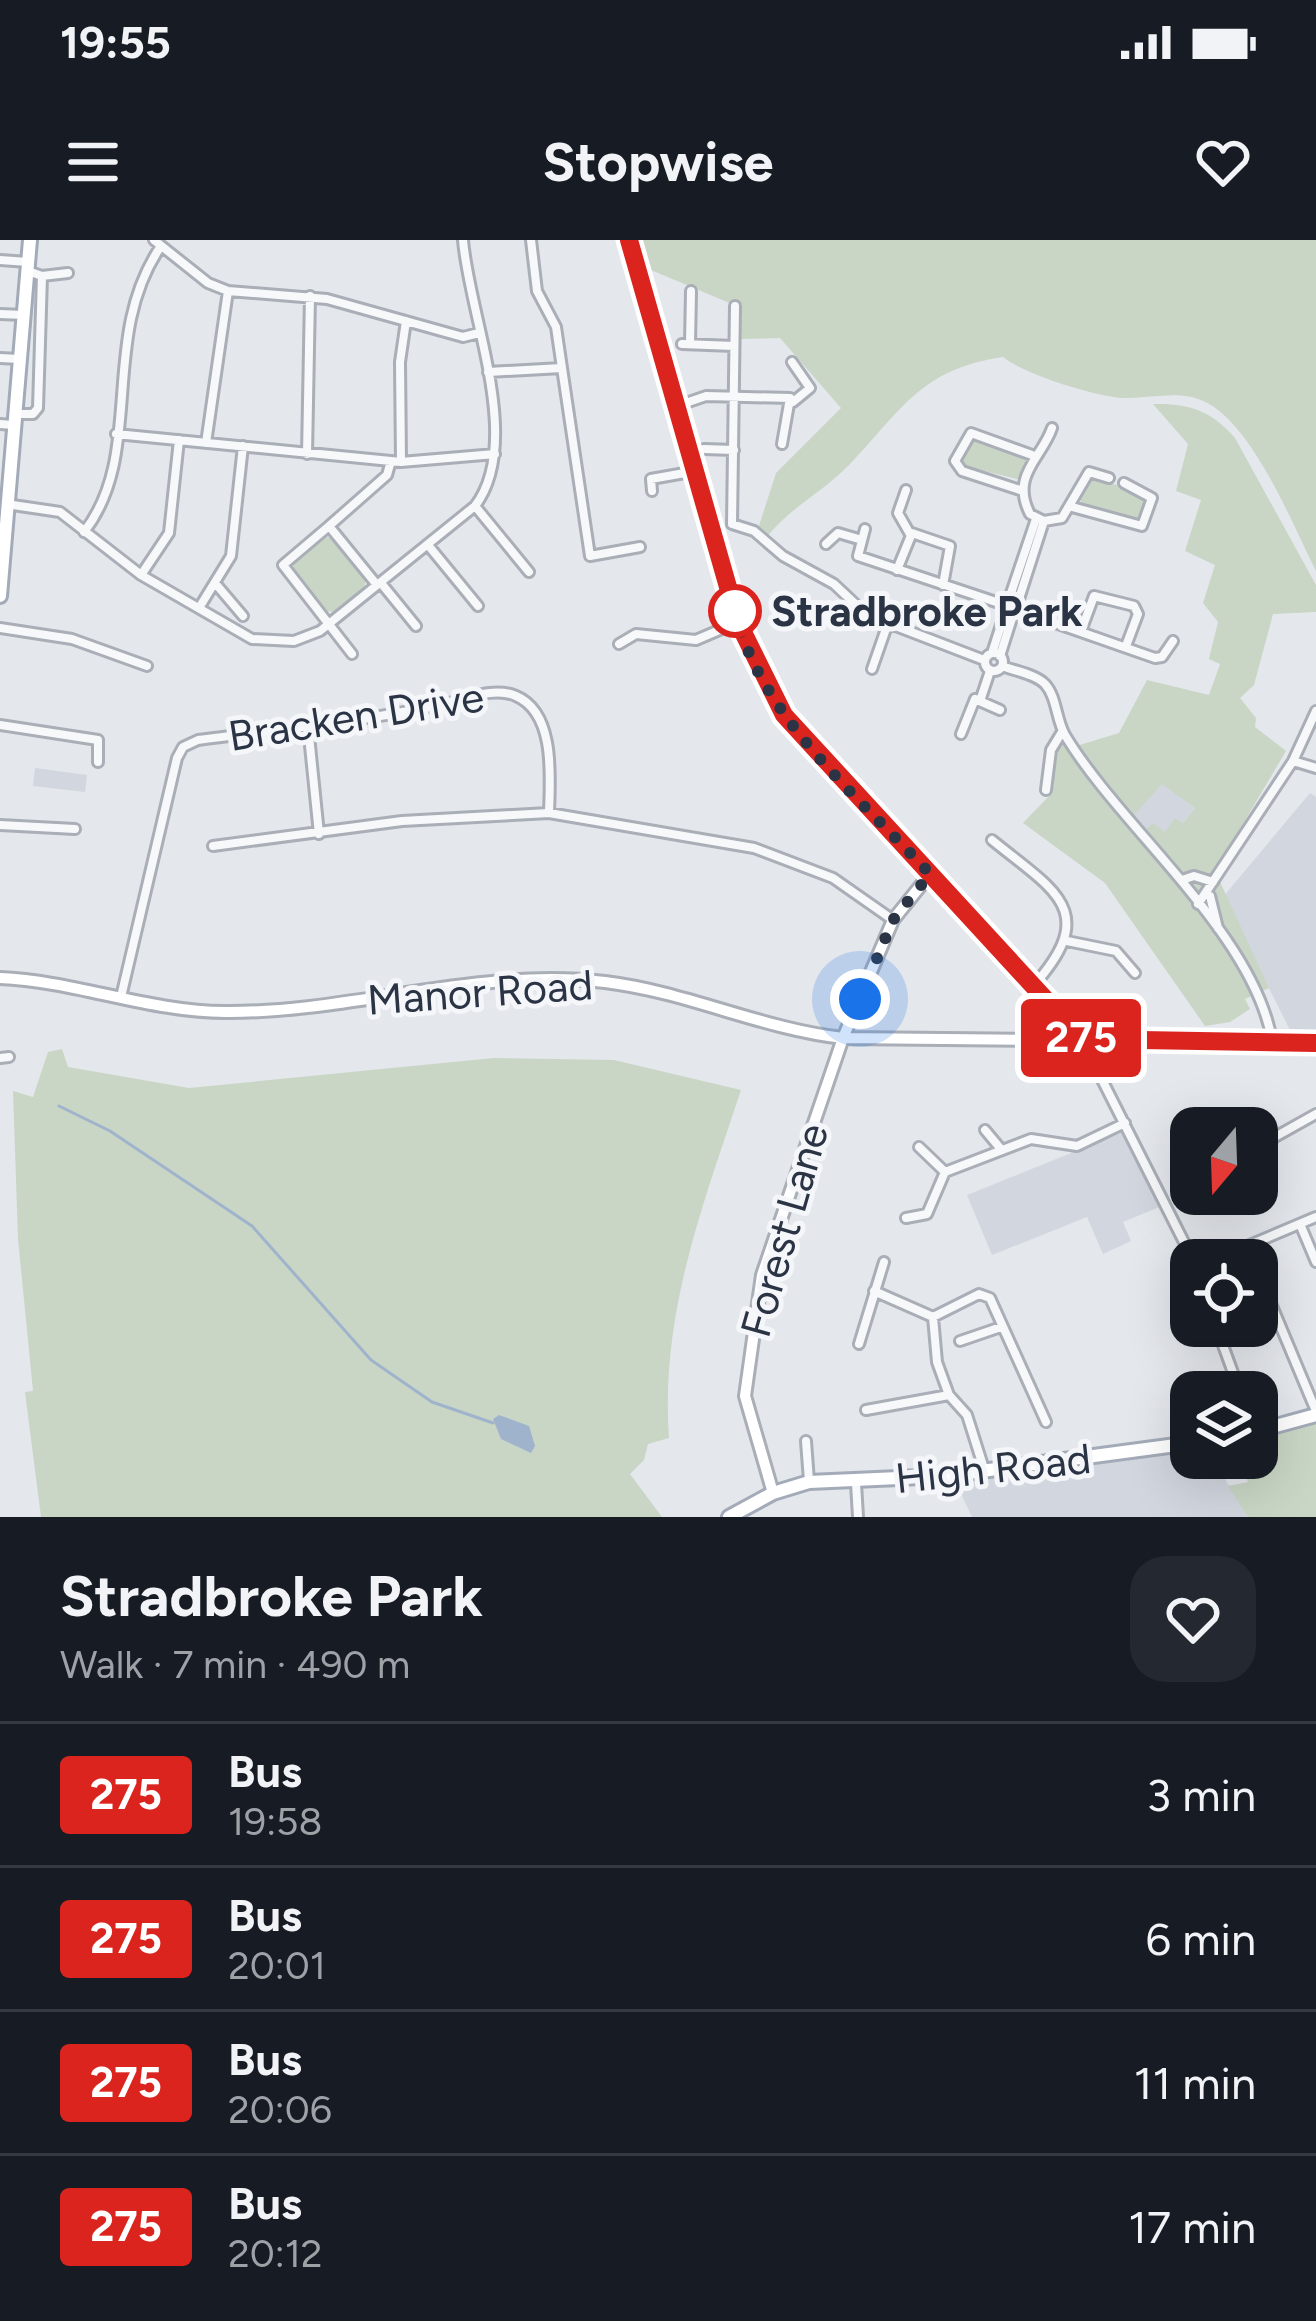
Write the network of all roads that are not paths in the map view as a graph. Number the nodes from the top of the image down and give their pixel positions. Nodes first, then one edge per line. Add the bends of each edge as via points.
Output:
1 (30, 240) edge
2 (179, 240) edge
3 (463, 240) edge
4 (531, 240) edge
5 (629, 240) edge
6 (157, 243) edge
7 (170, 254) junction
8 (0, 260) edge
9 (33, 270) junction
10 (68, 273) dead end
11 (228, 291) junction
12 (691, 291) dead end
13 (310, 296) junction
14 (735, 306) dead end
15 (0, 314) edge
16 (23, 315) junction
17 (406, 321) junction
18 (479, 333) junction
19 (734, 346) junction
20 (0, 358) edge
21 (20, 359) junction
22 (792, 362) dead end
23 (562, 368) junction
24 (488, 372) junction
25 (734, 397) junction
26 (791, 400) junction
27 (676, 406) junction
28 (9, 421) edge
29 (1052, 428) dead end
30 (116, 434) junction
31 (179, 440) junction
32 (206, 443) junction
33 (782, 444) dead end
34 (243, 446) junction
35 (704, 449) dead end
36 (734, 450) junction
37 (307, 454) junction
38 (495, 454) junction
39 (1032, 455) junction
40 (396, 462) junction
41 (696, 471) junction
42 (1109, 478) dead end
43 (1124, 483) dead end
44 (906, 490) dead end
45 (652, 491) dead end
46 (1023, 491) junction
47 (6, 504) junction
48 (476, 506) junction
49 (1072, 507) junction
50 (1040, 520) junction
51 (329, 526) junction
52 (865, 529) dead end
53 (84, 532) junction
54 (910, 534) junction
55 (862, 540) junction
56 (826, 544) dead end
57 (428, 545) junction
58 (640, 547) dead end
59 (897, 570) junction
60 (529, 572) dead end
61 (141, 575) junction
62 (214, 583) junction
63 (379, 584) junction
64 (943, 585) junction
65 (0, 596) edge
66 (478, 606) dead end
67 (199, 608) junction
68 (1011, 608) junction
69 (243, 616) dead end
70 (330, 624) junction
71 (738, 624) junction
72 (416, 626) dead end
73 (887, 626) junction
74 (0, 628) edge
75 (1081, 631) junction
76 (1173, 641) dead end
77 (620, 644) dead end
78 (1126, 646) junction
79 (352, 655) dead end
80 (995, 659) junction
81 (147, 666) dead end
82 (872, 669) dead end
83 (981, 698) junction
84 (1000, 710) dead end
85 (1316, 711) edge
86 (0, 725) edge
87 (308, 726) junction
88 (1062, 732) junction
89 (961, 734) dead end
90 (1293, 761) junction
91 (98, 762) dead end
92 (1316, 768) edge
93 (1046, 790) dead end
94 (549, 813) junction
95 (0, 825) edge
96 (75, 829) dead end
97 (319, 834) junction
98 (992, 840) dead end
99 (213, 846) dead end
100 (930, 874) junction
101 (1182, 880) junction
102 (1213, 882) junction
103 (1210, 894) junction
104 (1198, 904) junction
105 (893, 920) junction
106 (1220, 936) junction
107 (1067, 941) junction
108 (1135, 973) dead end
109 (0, 978) edge
110 (1034, 985) junction
111 (122, 997) junction
112 (843, 1038) junction
113 (1082, 1039) junction
114 (1273, 1040) junction
115 (1316, 1043) edge
116 (1316, 1114) edge
117 (1125, 1123) junction
118 (985, 1130) dead end
119 (1278, 1135) edge
120 (919, 1147) dead end
121 (1000, 1148) junction
122 (945, 1172) junction
123 (1316, 1217) edge
124 (906, 1218) dead end
125 (1300, 1224) junction
126 (1183, 1239) edge
127 (1264, 1239) edge
128 (884, 1262) dead end
129 (1316, 1262) edge
130 (874, 1291) junction
131 (934, 1317) junction
132 (1278, 1321) edge
133 (1001, 1327) junction
134 (960, 1341) dead end
135 (859, 1344) dead end
136 (949, 1394) junction
137 (866, 1411) dead end
138 (1316, 1413) edge
139 (1046, 1422) dead end
140 (1278, 1425) edge
141 (806, 1441) dead end
142 (1170, 1446) edge
143 (986, 1472) junction
144 (809, 1482) junction
145 (856, 1483) junction
146 (773, 1493) junction
147 (729, 1517) edge
148 (858, 1517) edge

1 - 9 main road
2 - 7 street
3 - 18 street
4 - 23 street via 537,291 556,327
5 - 27 street
6 - 7 street
6 - 30 street via 129,310
7 - 11 street
8 - 9 street
9 - 10 street
9 - 16 main road
9 - 28 street via 38,408
11 - 13 street
11 - 32 street
12 - 19 street via 686,344
13 - 17 street
13 - 37 street
14 - 19 street
15 - 16 street
16 - 21 main road
17 - 18 street via 463,337
17 - 40 street
18 - 24 street
19 - 25 street
20 - 21 street
21 - 28 main road
22 - 26 street via 810,388
23 - 24 street
23 - 58 street via 590,556
24 - 38 street
25 - 26 street
25 - 27 street
25 - 36 street
26 - 33 street
27 - 41 street
28 - 47 main road
29 - 39 street
30 - 31 street
30 - 53 street via 107,501
31 - 32 street
31 - 61 street via 169,533
32 - 34 street
34 - 37 street
34 - 62 street via 231,556
35 - 36 street
36 - 73 street via 732,524
37 - 40 street
38 - 40 street
38 - 48 street via 491,484
39 - 46 street
39 - 46 street via 970,433 955,461 962,471
40 - 51 street
41 - 45 street via 651,479
41 - 71 street
42 - 49 street via 1089,472
43 - 49 street via 1152,498 1142,526
44 - 54 street via 898,513
46 - 50 street
47 - 53 street via 53,508
47 - 65 main road
48 - 57 street
48 - 60 street
49 - 50 street via 1062,518
50 - 68 street
51 - 63 street
51 - 70 street via 283,565
52 - 55 street
53 - 61 street
54 - 59 street
54 - 64 street via 950,547
55 - 56 street via 838,532
55 - 59 street via 858,556
57 - 63 street
57 - 66 street
59 - 64 street
61 - 67 street
62 - 67 street
62 - 69 street
63 - 70 street
63 - 72 street
64 - 68 street
67 - 70 street via 264,642 297,640
68 - 75 street
68 - 80 street
70 - 79 street
71 - 77 street via 696,640 635,634
71 - 100 street via 784,715
73 - 80 street
73 - 82 street
74 - 81 street via 72,639
75 - 78 street
75 - 78 street via 1091,598 1116,600 1137,609
76 - 78 street via 1159,658
80 - 83 street
80 - 88 street via 1046,684
83 - 84 street
83 - 89 street
85 - 90 street
86 - 91 street via 98,740
87 - 94 street, Bracken Drive via 496,692 516,696 542,728
87 - 97 street
87 - 111 street, Bracken Drive via 183,747
88 - 93 street
88 - 101 street
90 - 92 street
90 - 102 street
94 - 97 street
94 - 105 street via 754,848 833,878
95 - 96 street
97 - 99 street
98 - 107 street via 1060,895
100 - 105 street, Forest Lane
100 - 110 street
101 - 102 street
101 - 104 street
102 - 103 street
103 - 104 street
103 - 106 street
104 - 106 street
105 - 112 street, Forest Lane
106 - 114 street
107 - 108 street via 1116,951
107 - 110 street
109 - 111 street, Manor Road
110 - 113 street
111 - 112 street, Manor Road via 218,1012 280,1011 400,990 602,981
112 - 113 street, Manor Road
112 - 146 street, Forest Lane via 752,1319 746,1396
113 - 114 street, Manor Road
113 - 117 street
114 - 115 street, Manor Road
116 - 119 street
117 - 121 street via 1077,1146 1031,1139
117 - 126 street
118 - 121 street
120 - 122 street
121 - 122 street
122 - 124 street via 927,1214
123 - 125 street
125 - 127 street
125 - 129 street
128 - 130 street
130 - 131 street
130 - 135 street
131 - 133 street via 980,1294 990,1298
131 - 136 street
132 - 138 street
133 - 134 street
133 - 139 street
136 - 137 street
136 - 143 street via 967,1415
138 - 140 main road
141 - 144 street
142 - 143 main road, High Road
143 - 145 main road, High Road
144 - 145 main road, High Road
144 - 146 main road, High Road
145 - 148 street
146 - 147 main road, High Road

